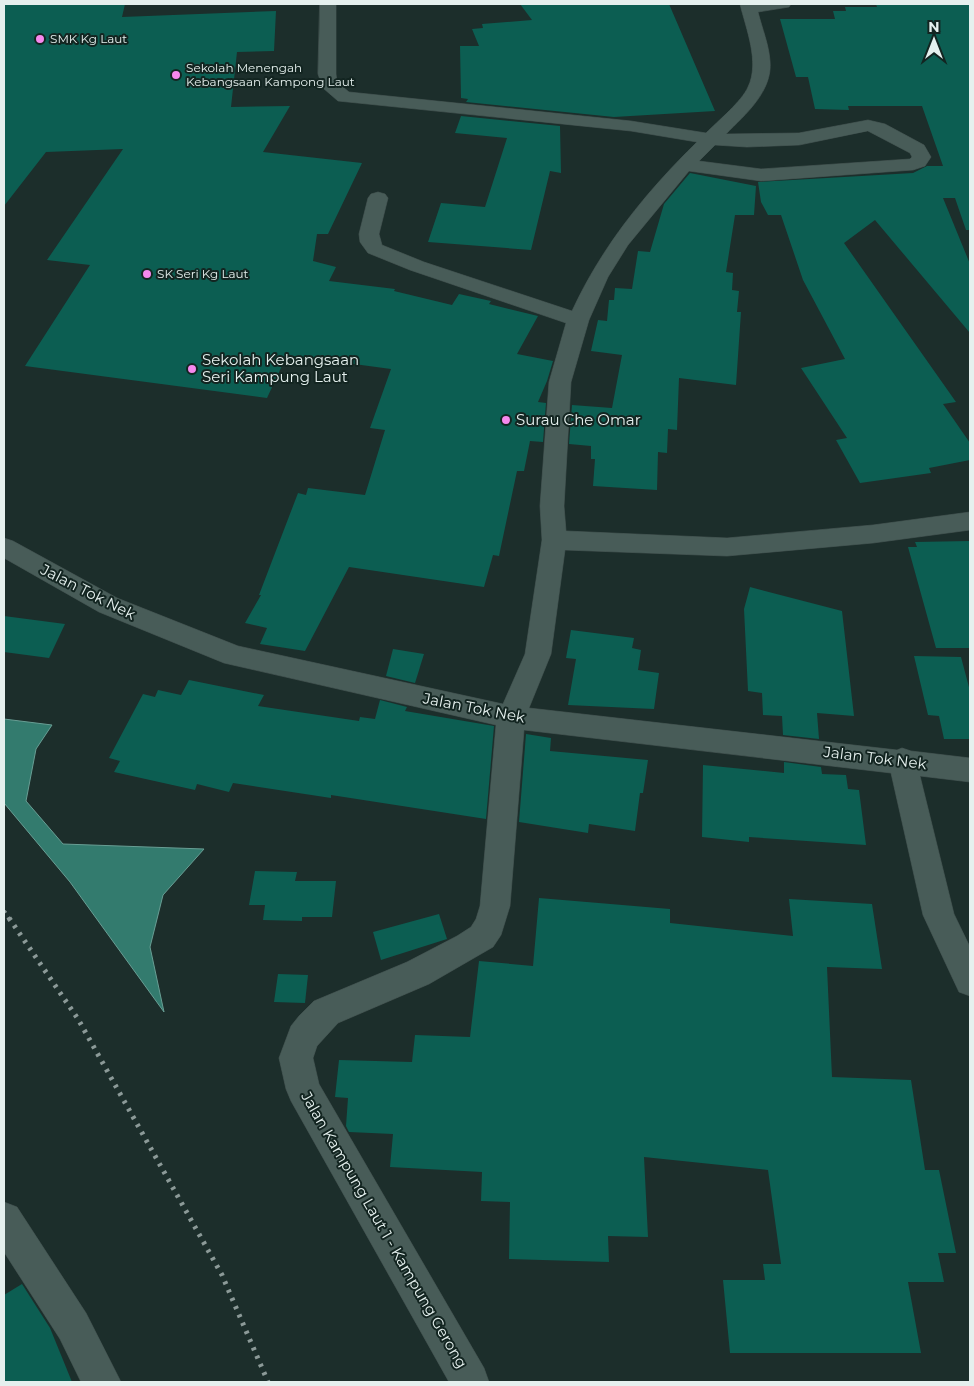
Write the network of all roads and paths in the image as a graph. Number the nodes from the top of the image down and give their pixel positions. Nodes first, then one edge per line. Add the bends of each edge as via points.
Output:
1 (328, 4) edge
2 (783, 4) edge
3 (749, 6) edge
4 (711, 139) junction
5 (684, 165) junction
6 (378, 198) dead end
7 (578, 320) junction
8 (970, 521) edge
9 (554, 540) junction
10 (4, 547) edge
11 (511, 717) junction
12 (902, 760) junction
13 (970, 770) edge
14 (970, 981) edge
15 (4, 1220) edge
16 (102, 1382) edge
17 (470, 1382) edge

1 - 4 street via 327,74 329,84 344,97 631,126
2 - 3 street
3 - 4 street, Jalan Kampung Laut 1 - Kampung Gerong via 762,62 757,88
4 - 5 street, Jalan Kampung Laut 1 - Kampung Gerong
4 - 5 street via 799,139 868,125 917,149 922,160 912,164 780,175 741,174
5 - 7 street, Jalan Kampung Laut 1 - Kampung Gerong via 619,243 598,277
6 - 7 street via 369,234 375,249
7 - 9 street, Jalan Kampung Laut 1 - Kampung Gerong via 560,382 552,506
8 - 9 street via 873,534 727,547
9 - 11 street, Jalan Kampung Laut 1 - Kampung Gerong via 538,654
10 - 11 street, Jalan Tok Nek via 108,605 234,656
11 - 12 street, Jalan Tok Nek
11 - 17 street, Jalan Kampung Laut 1 - Kampung Gerong via 496,897 490,925 482,937 418,973 326,1012 303,1037 296,1058 303,1089
12 - 13 street, Jalan Tok Nek
12 - 14 street via 939,916
15 - 16 street via 73,1326

